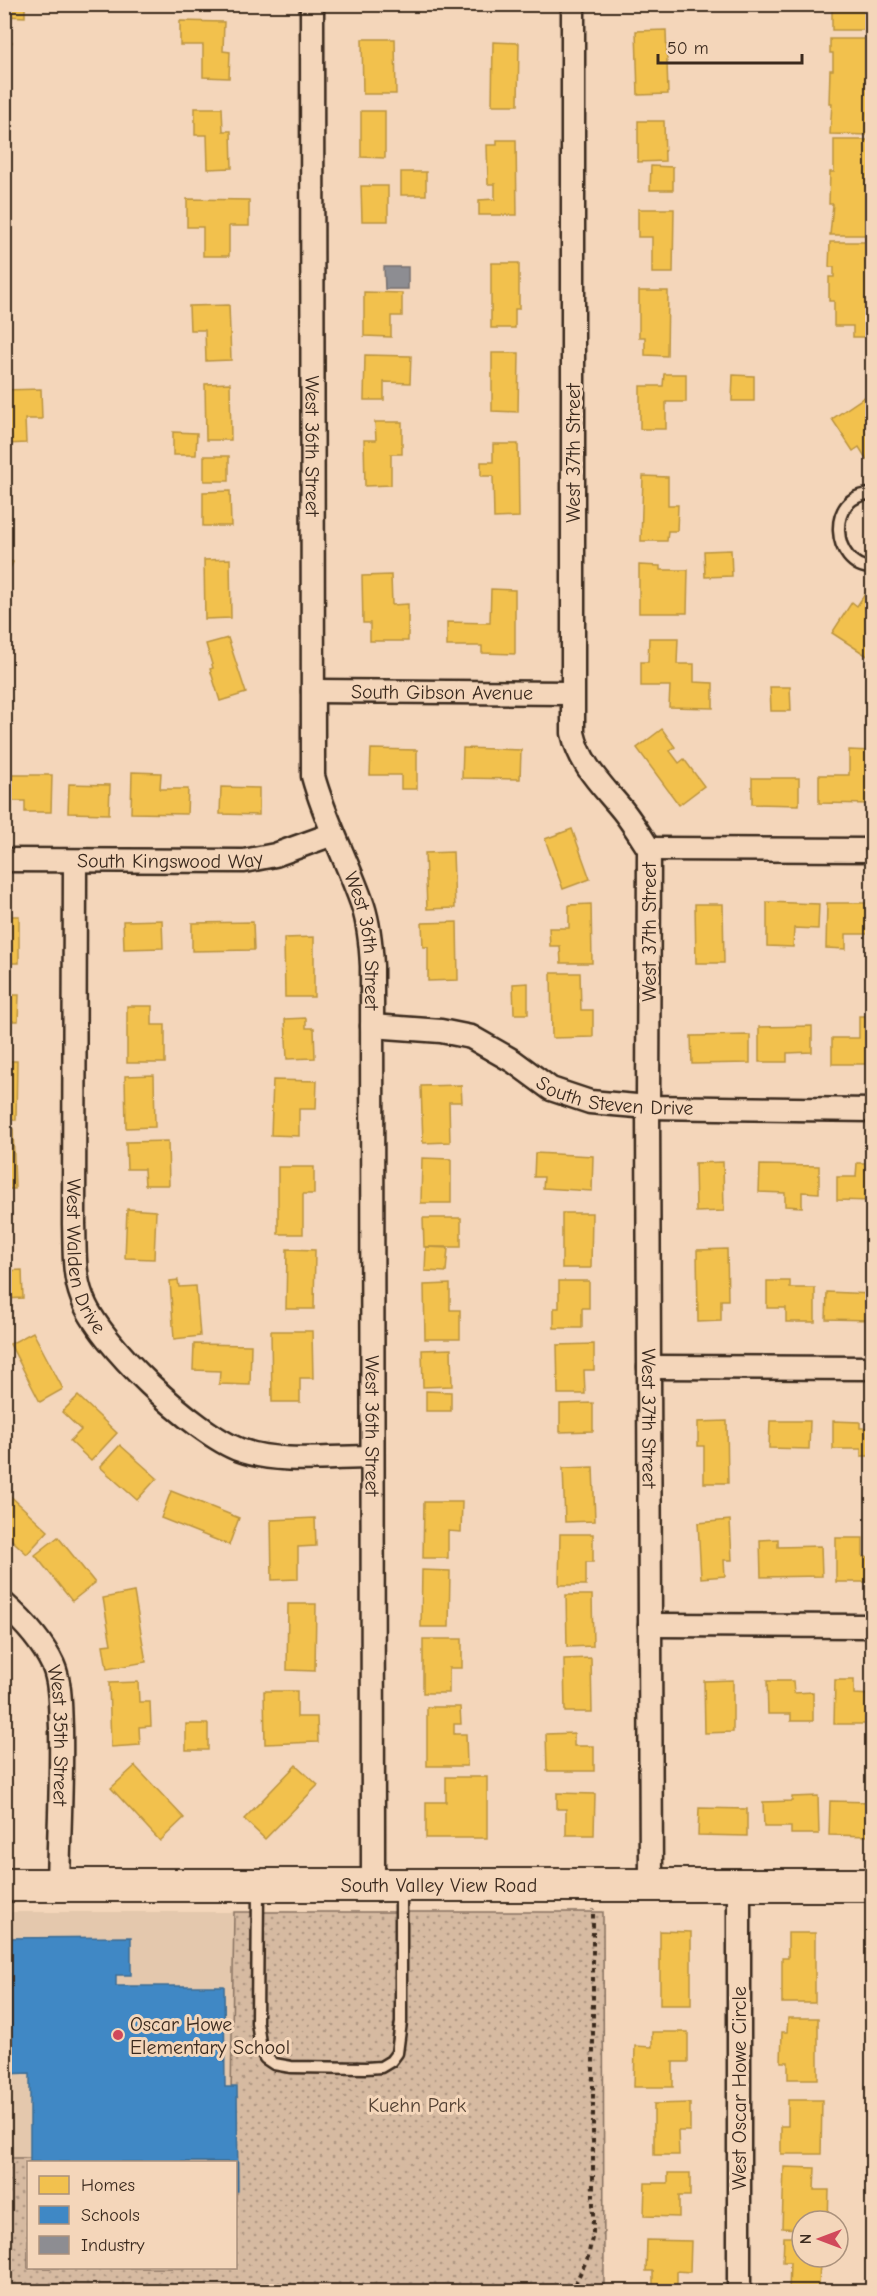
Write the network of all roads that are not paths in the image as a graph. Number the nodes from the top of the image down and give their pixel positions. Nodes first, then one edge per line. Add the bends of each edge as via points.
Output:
1 (312, 4) edge
2 (573, 4) edge
3 (873, 494) edge
4 (873, 568) edge
5 (313, 691) junction
6 (572, 693) junction
7 (333, 834) junction
8 (649, 849) junction
9 (873, 850) edge
10 (4, 860) edge
11 (75, 862) junction
12 (372, 1026) junction
13 (648, 1107) junction
14 (873, 1110) edge
15 (649, 1367) junction
16 (873, 1368) edge
17 (372, 1457) junction
18 (4, 1604) edge
19 (650, 1625) junction
20 (873, 1626) edge
21 (651, 1884) junction
22 (4, 1885) edge
23 (57, 1885) junction
24 (258, 1885) junction
25 (387, 1885) junction
26 (739, 1885) junction
27 (873, 1885) edge
28 (739, 2292) edge

1 - 5 street, West 36th Street
2 - 6 street, West 37th Street
3 - 4 lane via 862,494 849,501 839,527 844,551 852,561
5 - 6 street, South Gibson Avenue
5 - 7 street, West 36th Street via 313,776
6 - 8 street, West 37th Street via 577,750
7 - 11 street, South Kingswood Way via 275,855 244,861
7 - 12 street, West 36th Street via 364,908 370,938
8 - 9 street
8 - 13 street, West 37th Street
10 - 11 street, South Kingswood Way
11 - 17 street, West Walden Drive via 74,1224 76,1273 82,1297 111,1343 153,1387 201,1429 223,1442 269,1456
12 - 13 street, South Steven Drive via 471,1037 551,1089 590,1102
12 - 17 street, West 36th Street
13 - 14 street, South Steven Drive
13 - 15 street, West 37th Street
15 - 16 street
15 - 19 street, West 37th Street
17 - 25 street, West 36th Street
18 - 23 street, West 35th Street via 26,1624 46,1653 57,1683 61,1765
19 - 20 street
19 - 21 street, West 37th Street
21 - 25 street, South Valley View Road
21 - 26 street, South Valley View Road
22 - 23 street, South Valley View Road
23 - 24 street, South Valley View Road
24 - 25 street, South Valley View Road
24 - 25 lane via 257,2022 265,2058 291,2067 366,2068 392,2061 401,2022
26 - 27 street, South Valley View Road
26 - 28 street, West Oscar Howe Circle

